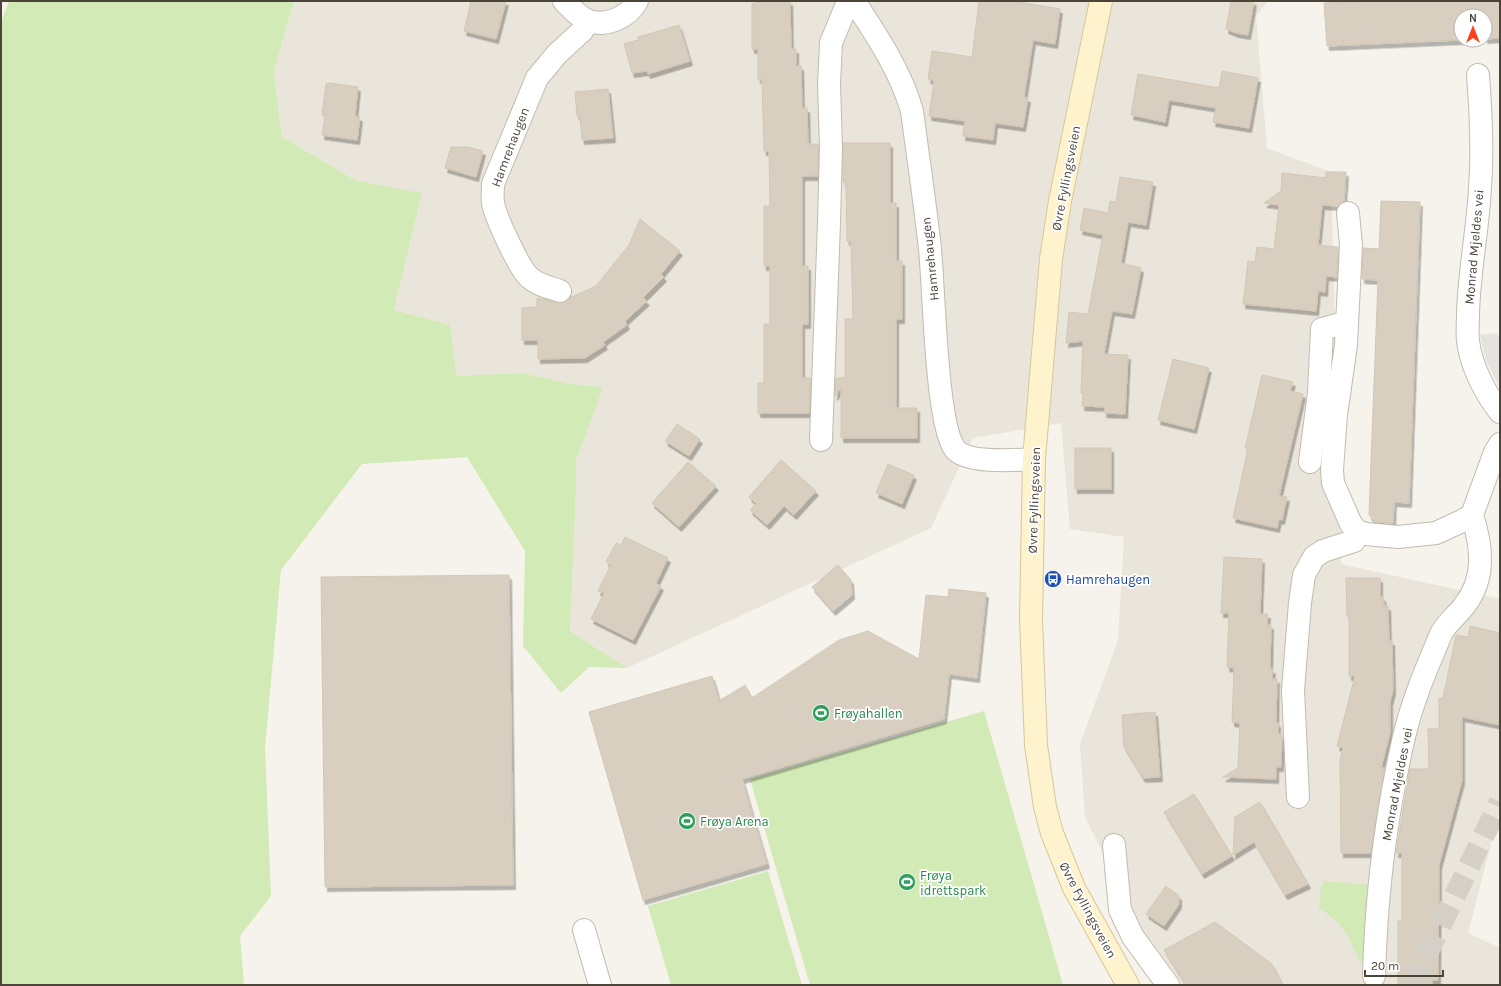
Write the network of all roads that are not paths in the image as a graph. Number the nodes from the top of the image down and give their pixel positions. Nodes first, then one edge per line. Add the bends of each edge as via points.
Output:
1 (564, 1) edge
2 (637, 1) edge
3 (850, 1) edge
4 (854, 1) edge
5 (1101, 1) edge
6 (588, 21) junction
7 (1478, 75) dead end
8 (1348, 213) dead end
9 (560, 291) dead end
10 (1347, 322) junction
11 (1500, 412) edge
12 (821, 440) dead end
13 (1500, 444) edge
14 (1034, 459) junction
15 (1310, 462) dead end
16 (1472, 515) junction
17 (1357, 531) junction
18 (1298, 797) dead end
19 (1114, 845) dead end
20 (584, 930) dead end
21 (1374, 976) dead end
22 (600, 985) edge
23 (1128, 985) edge
24 (1168, 985) edge

1 - 6 street
2 - 6 street via 627,15 604,23
3 - 12 street via 831,43 829,206
4 - 14 street, Hamrehaugen via 889,54 912,111 930,249 940,376 948,437 956,450 966,455 1005,461
5 - 14 main road, Øvre Fyllingsveien via 1060,202 1051,259
6 - 9 street, Hamrehaugen via 582,31 557,54 537,78 492,193 493,204 518,263 529,277 541,285
7 - 11 street, Monrad Mjeldes vei via 1482,127 1480,187 1477,230 1468,281 1468,341 1476,370
8 - 10 street via 1350,245
10 - 15 street via 1322,329 1319,393
10 - 17 street via 1332,470 1339,499
13 - 16 street
14 - 23 main road, Øvre Fyllingsveien via 1031,620 1036,745 1045,807 1052,833 1074,888
16 - 17 street via 1436,533 1420,536 1398,537
16 - 21 street, Monrad Mjeldes vei via 1482,562 1480,575 1475,590 1442,633 1404,736 1390,811 1376,914
17 - 18 street via 1354,541 1323,550 1314,557 1304,575 1293,690
19 - 24 street, Øvre Fyllingsveien via 1120,910 1133,937
20 - 22 street

